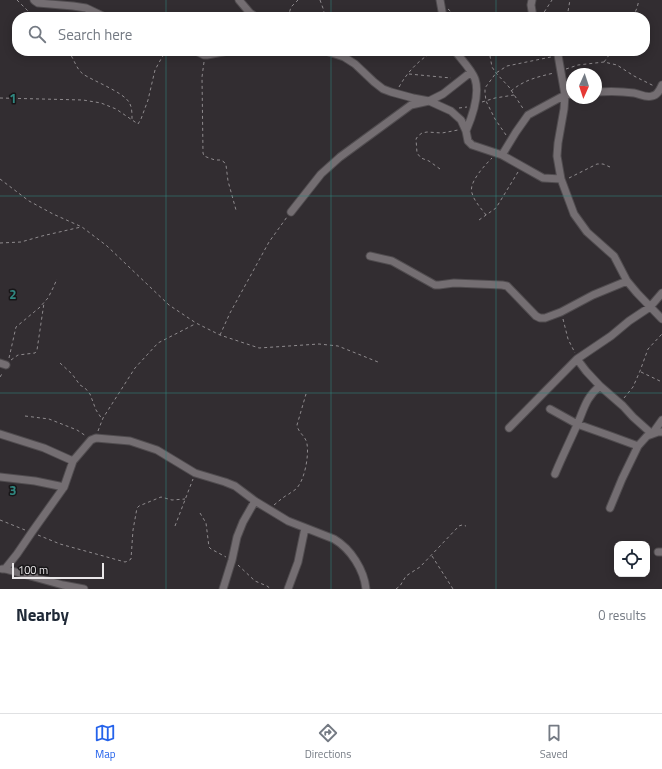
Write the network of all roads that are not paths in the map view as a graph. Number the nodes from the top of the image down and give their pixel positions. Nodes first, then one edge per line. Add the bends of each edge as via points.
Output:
1 (34, 0) edge
2 (239, 0) edge
3 (440, 0) edge
4 (532, 0) edge
5 (94, 12) edge
6 (249, 12) edge
7 (442, 12) edge
8 (532, 12) edge
9 (341, 56) edge
10 (459, 56) edge
11 (558, 56) edge
12 (471, 72) junction
13 (566, 87) edge
14 (661, 87) edge
15 (602, 92) edge
16 (566, 95) edge
17 (653, 96) junction
18 (662, 97) edge
19 (429, 101) junction
20 (566, 102) edge
21 (465, 129) junction
22 (499, 154) junction
23 (561, 179) junction
24 (291, 212) road end
25 (370, 256) dead end
26 (627, 281) junction
27 (662, 294) edge
28 (650, 307) junction
29 (662, 319) edge
30 (577, 359) junction
31 (600, 386) junction
32 (550, 409) dead end
33 (662, 420) edge
34 (577, 424) junction
35 (509, 428) dead end
36 (662, 432) edge
37 (0, 434) edge
38 (652, 434) junction
39 (638, 446) junction
40 (73, 461) junction
41 (555, 474) dead end
42 (0, 477) edge
43 (64, 487) junction
44 (255, 501) junction
45 (610, 508) dead end
46 (305, 528) junction
47 (2, 569) edge
48 (84, 589) edge
49 (222, 589) edge
50 (288, 589) edge
51 (366, 589) edge

1 - 5 street via 38,3 86,8
2 - 6 street
3 - 7 street
4 - 8 street
9 - 19 street via 355,64 383,89
10 - 12 street
11 - 13 street
12 - 19 street via 443,94
12 - 21 street via 476,81 476,101 471,120
14 - 17 street
15 - 17 street
16 - 22 street via 528,115
17 - 18 street
19 - 21 street via 462,120
19 - 24 street via 411,105 340,157 321,174
20 - 23 street via 557,150
21 - 22 street via 469,143
22 - 23 street via 543,178
23 - 26 street via 574,214 587,232 614,256
25 - 26 street via 392,261 435,285 454,283 507,286 540,318 561,312
26 - 28 street
27 - 28 street
28 - 29 street
28 - 30 street
30 - 31 street
30 - 35 street
31 - 34 street via 587,400
31 - 38 street
32 - 34 street
33 - 38 street
34 - 39 street
34 - 41 street
36 - 38 street
37 - 40 street via 44,448
38 - 39 street
39 - 45 street
40 - 43 street
40 - 44 street via 94,439 130,441 157,450 195,473 236,486
42 - 43 street
43 - 47 street via 17,554
44 - 46 street
44 - 49 street via 237,537
46 - 50 street via 298,562
46 - 51 street via 341,543 364,575
47 - 48 street

